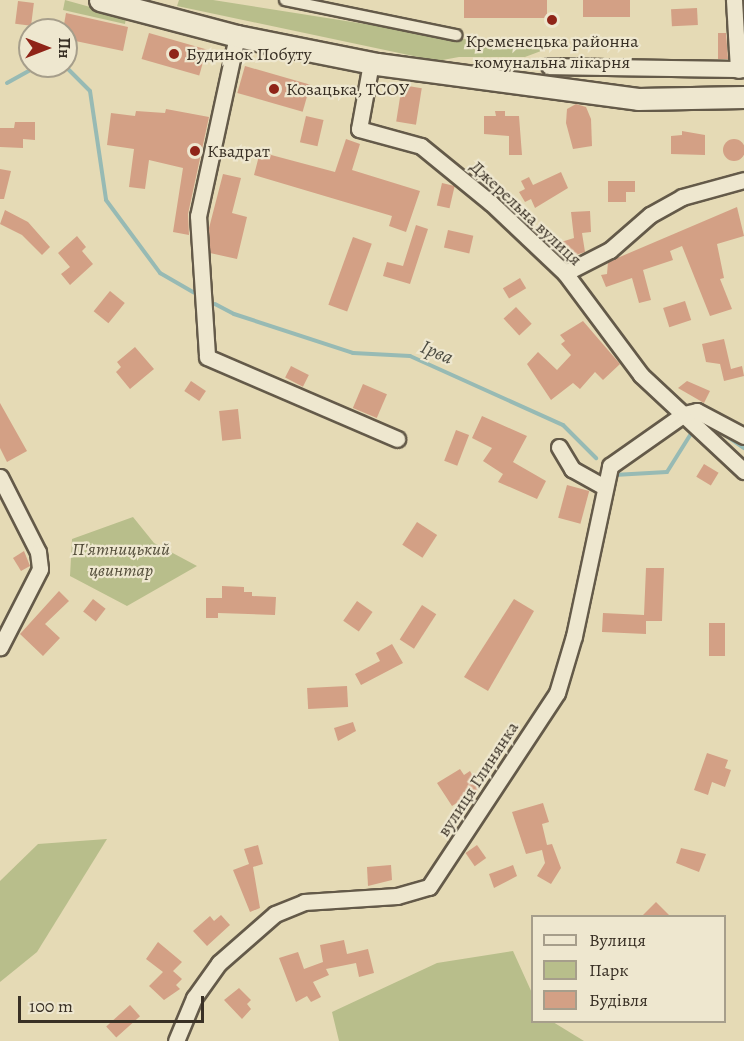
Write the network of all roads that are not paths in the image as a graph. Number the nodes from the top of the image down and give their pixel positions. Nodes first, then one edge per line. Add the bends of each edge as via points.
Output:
1 (100, 0) edge
2 (285, 0) edge
3 (734, 0) edge
4 (456, 35) dead end
5 (237, 36) junction
6 (370, 63) junction
7 (549, 66) dead end
8 (741, 70) edge
9 (744, 98) edge
10 (744, 180) edge
11 (565, 273) junction
12 (691, 421) junction
13 (744, 436) edge
14 (397, 439) dead end
15 (559, 447) dead end
16 (744, 471) edge
17 (0, 477) edge
18 (604, 487) junction
19 (0, 647) edge
20 (176, 1041) edge

1 - 5 main road
2 - 4 street
3 - 8 street
5 - 6 main road
5 - 14 street via 198,216 207,357
6 - 9 main road via 639,99
6 - 11 street, Джерельна вулиця via 359,129 421,146 491,203
7 - 8 street
10 - 11 street via 682,197 650,215 610,250
11 - 12 street, Джерельна вулиця via 641,375
12 - 13 street via 697,411
12 - 16 street, Джерельна вулиця
12 - 18 street, вулиця Глинянка via 610,466
15 - 18 street via 572,469
17 - 19 street via 38,552 40,568
18 - 20 street, вулиця Глинянка via 577,626 557,693 440,873 429,887 397,896 304,902 275,914 219,963 194,998

